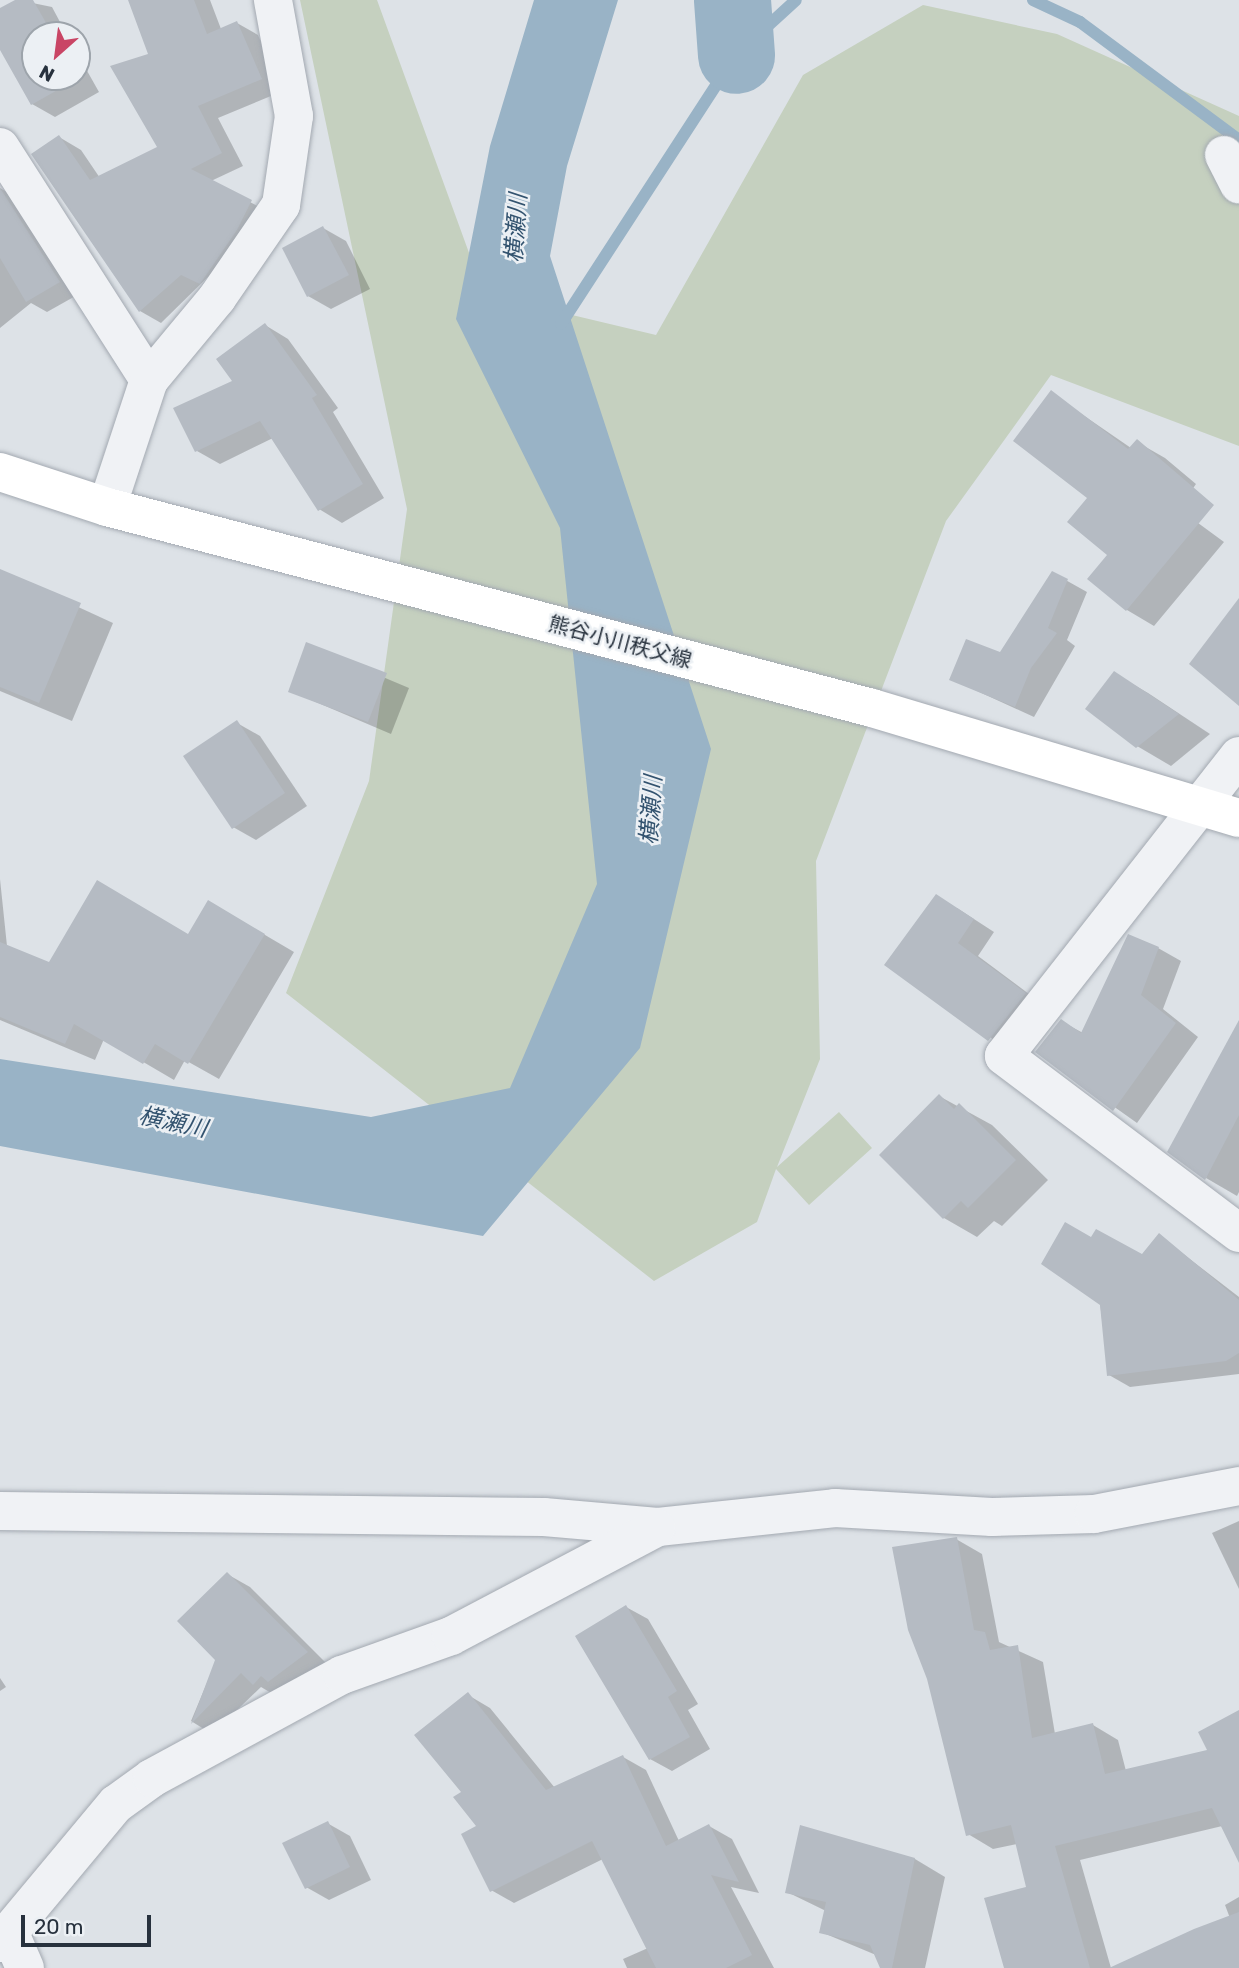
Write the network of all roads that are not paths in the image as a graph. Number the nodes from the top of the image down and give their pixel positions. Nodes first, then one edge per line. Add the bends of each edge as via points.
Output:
1 (273, 0) edge
2 (0, 147) edge
3 (149, 380) junction
4 (0, 472) edge
5 (107, 507) junction
6 (1239, 756) edge
7 (1202, 807) junction
8 (1239, 818) edge
9 (1239, 1233) edge
10 (1239, 1486) edge
11 (0, 1511) edge
12 (658, 1527) junction
13 (5, 1937) edge
14 (25, 1968) edge

1 - 3 street via 294,116 281,205 217,298
2 - 3 street
3 - 5 street
4 - 5 main road, 熊谷小川秩父線
5 - 7 main road, 熊谷小川秩父線 via 872,708
6 - 7 street
7 - 8 main road, 熊谷小川秩父線
7 - 9 street via 1004,1056
10 - 12 street via 1094,1514 992,1517 835,1508
11 - 12 street via 544,1517
12 - 13 street via 451,1636 342,1675 152,1778 116,1804
13 - 14 street

